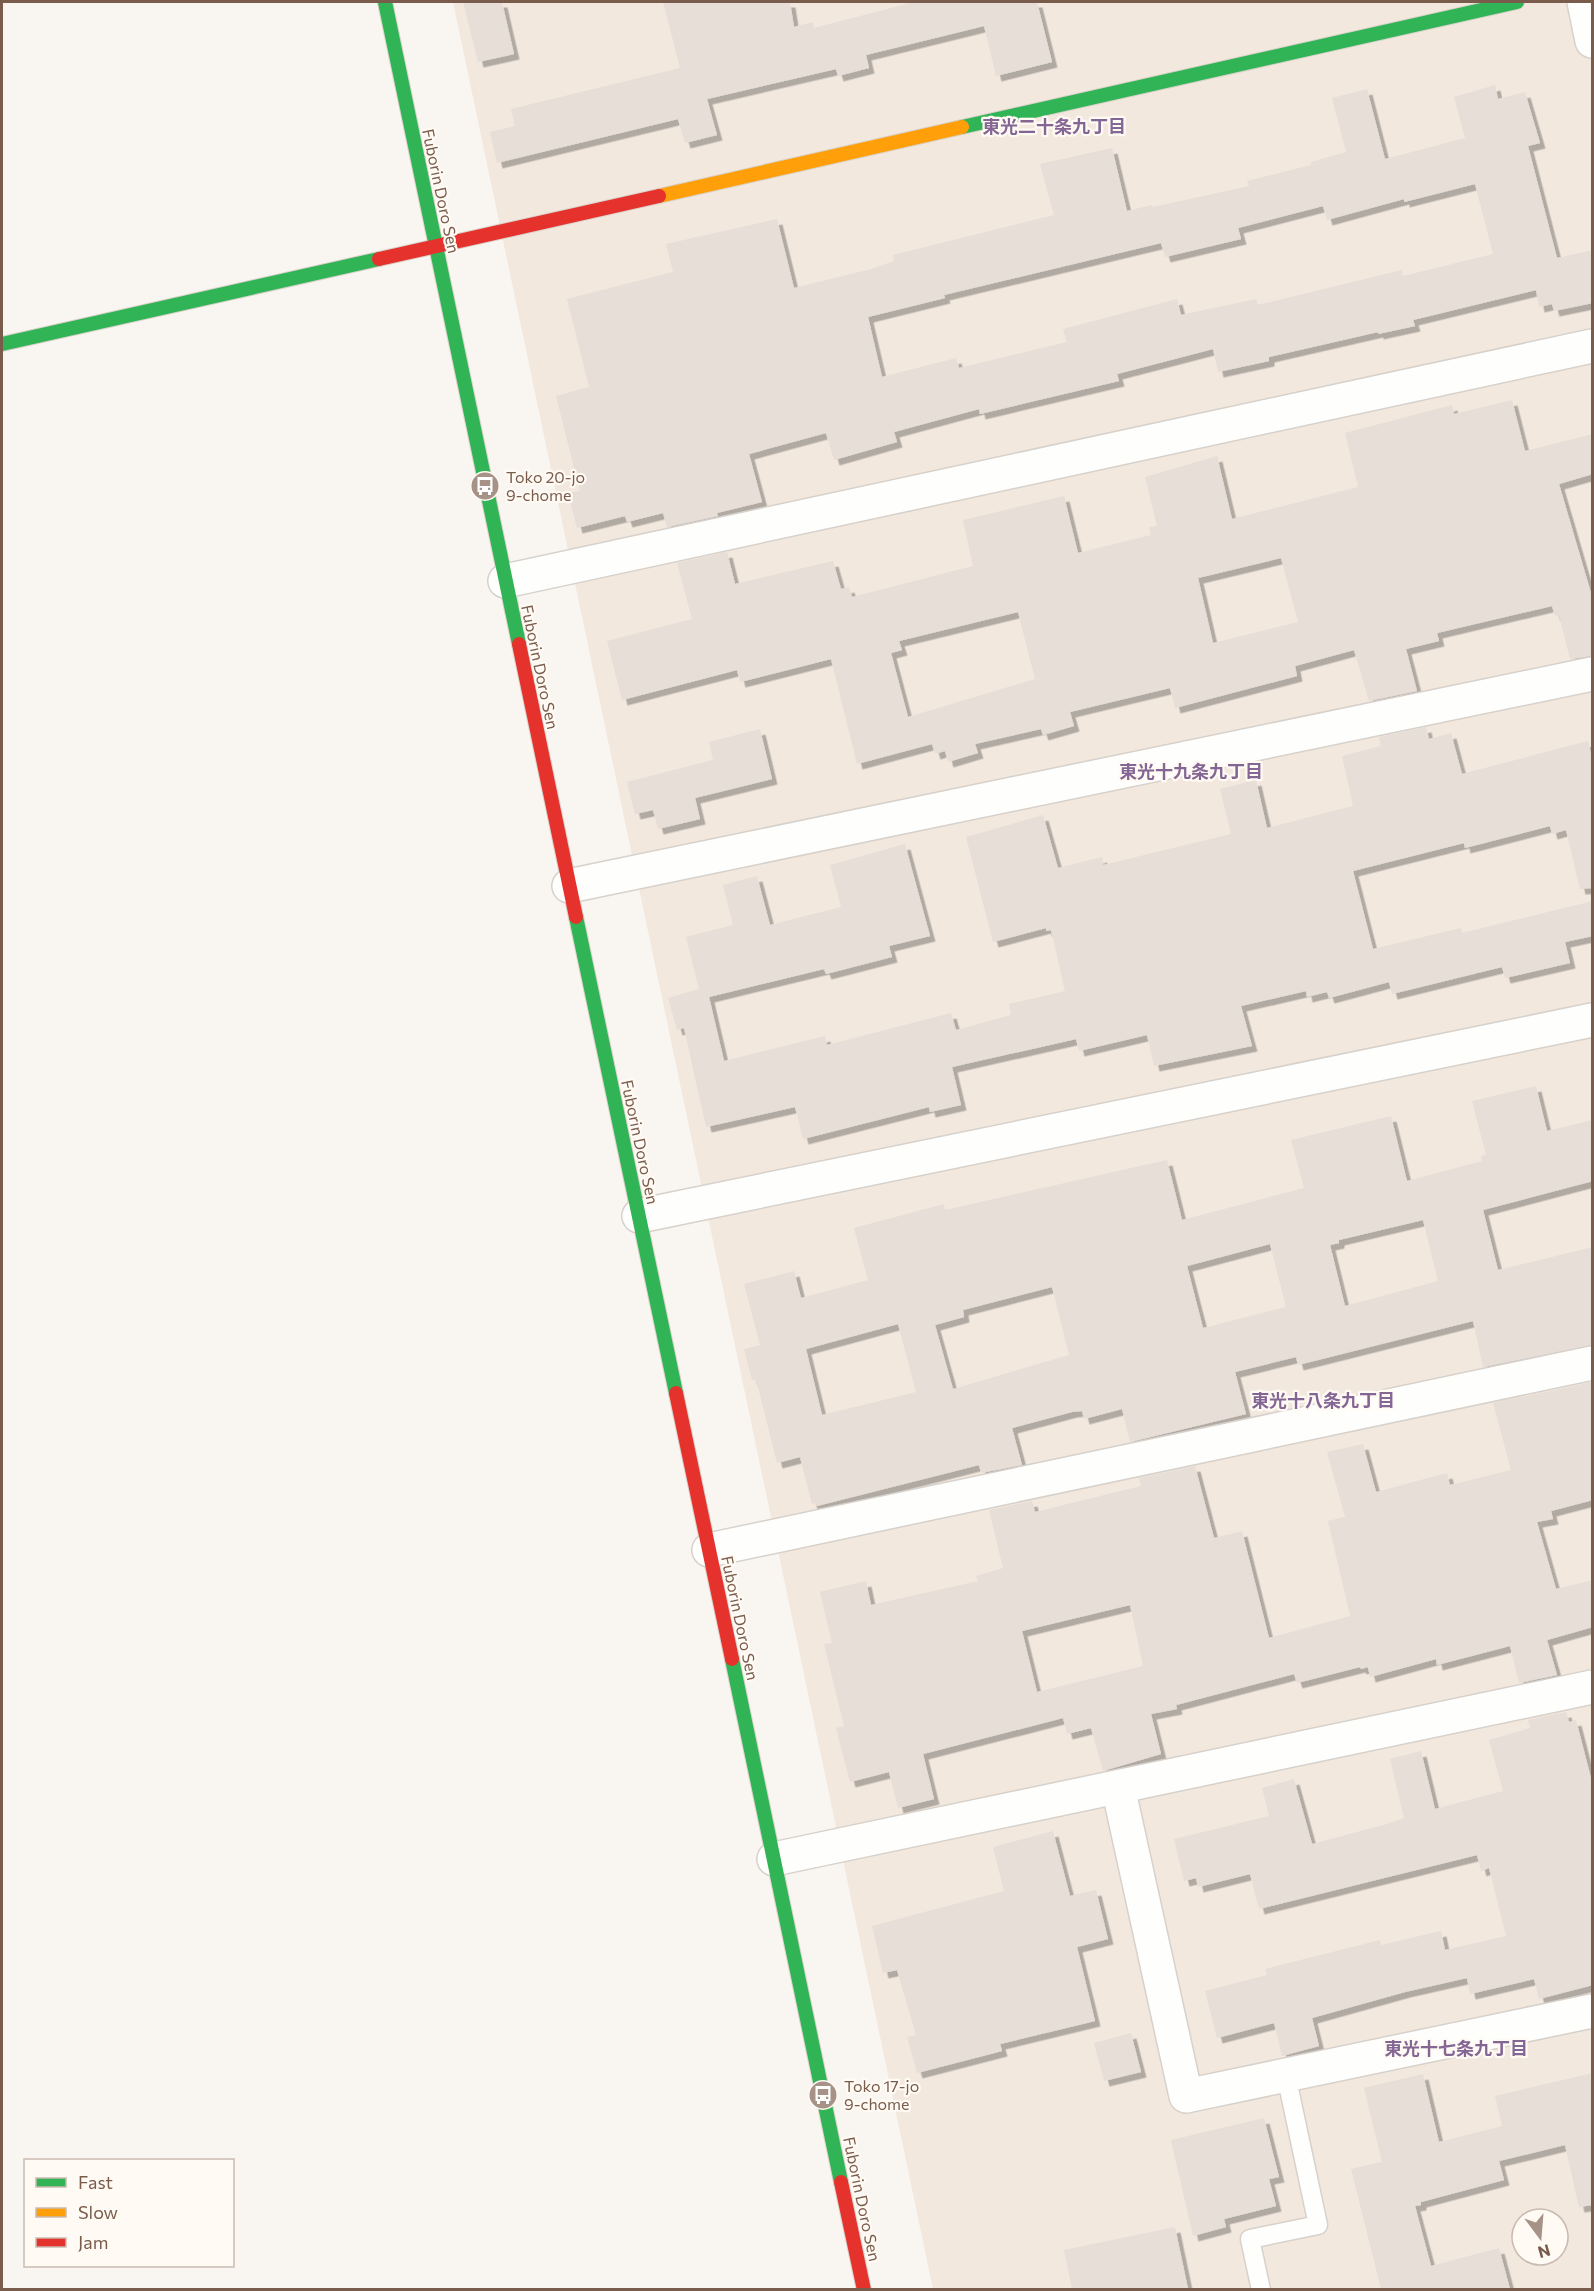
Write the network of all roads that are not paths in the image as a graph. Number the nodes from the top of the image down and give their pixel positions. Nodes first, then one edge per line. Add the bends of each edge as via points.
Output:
1 (385, 2) edge
2 (1517, 2) edge
3 (1584, 2) edge
4 (1593, 41) edge
5 (435, 247) junction
6 (2, 344) edge
7 (1593, 346) edge
8 (505, 581) junction
9 (1593, 674) edge
10 (569, 886) junction
11 (1593, 1020) edge
12 (639, 1216) junction
13 (1593, 1363) edge
14 (709, 1550) junction
15 (1593, 1687) edge
16 (1118, 1787) junction
17 (774, 1859) junction
18 (1593, 2011) edge
19 (1286, 2075) junction
20 (864, 2289) edge
21 (1261, 2289) edge

1 - 5 street, Fuborin Doro Sen
2 - 5 street
3 - 4 street
5 - 6 street
5 - 8 street, Fuborin Doro Sen
7 - 8 street
8 - 10 street, Fuborin Doro Sen
9 - 10 street
10 - 12 street, Fuborin Doro Sen
11 - 12 street
12 - 14 street, Fuborin Doro Sen
13 - 14 street
14 - 17 street, Fuborin Doro Sen
15 - 16 street
16 - 17 street
16 - 19 street via 1186,2096
17 - 20 street, Fuborin Doro Sen
18 - 19 street
19 - 21 lane via 1318,2225 1250,2239

